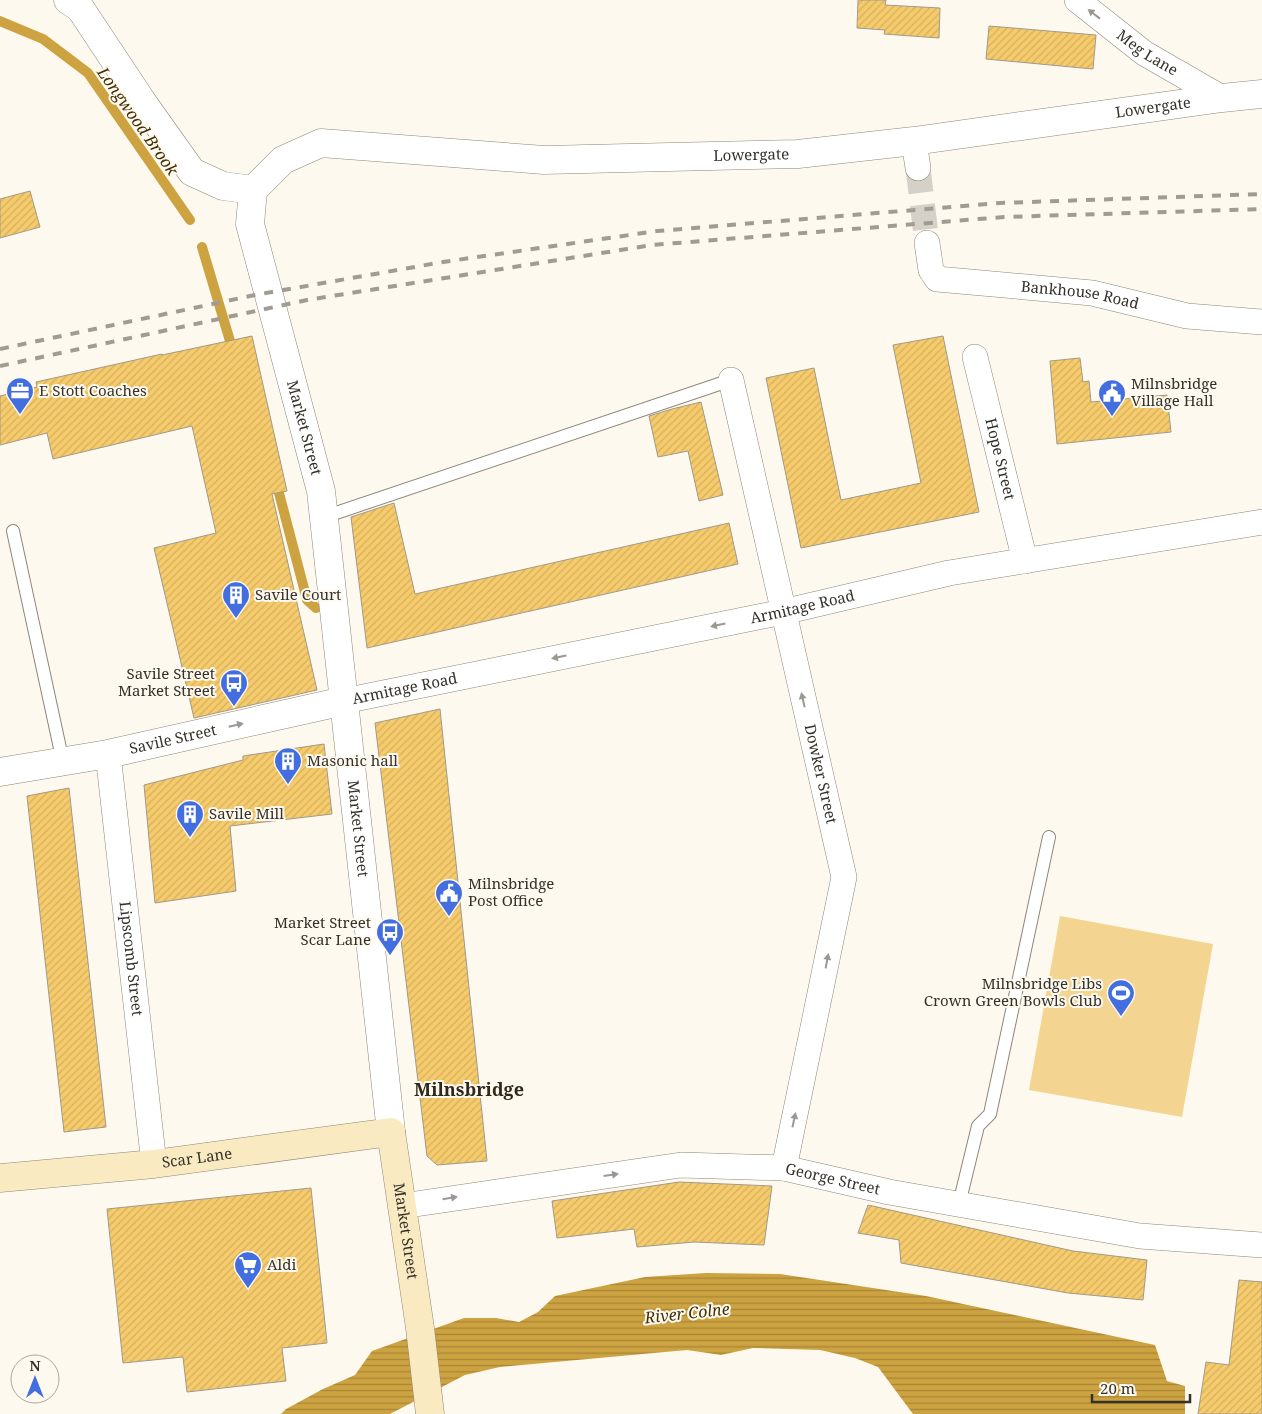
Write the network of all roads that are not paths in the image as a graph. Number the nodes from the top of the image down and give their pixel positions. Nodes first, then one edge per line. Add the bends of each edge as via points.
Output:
1 (68, 0) edge
2 (1077, 0) edge
3 (1262, 94) edge
4 (1222, 98) junction
5 (914, 141) junction
6 (918, 168) tunnel mouth
7 (253, 190) junction
8 (927, 242) tunnel mouth
9 (1262, 322) edge
10 (975, 357) dead end
11 (731, 380) joint
12 (324, 517) junction
13 (1262, 522) edge
14 (13, 531) dead end
15 (1025, 561) junction
16 (783, 612) junction
17 (344, 701) junction
18 (108, 754) junction
19 (63, 762) junction
20 (0, 772) edge
21 (1048, 837) dead end
22 (391, 1132) junction
23 (154, 1164) junction
24 (784, 1168) junction
25 (0, 1178) edge
26 (959, 1204) junction
27 (402, 1206) junction
28 (1262, 1245) edge
29 (430, 1414) edge

1 - 7 street via 80,8 192,172 223,186
4 -> 2 street, Meg Lane via 1144,53
3 - 4 street, Lowergate
4 - 5 street, Lowergate
5 - 6 street
5 - 7 street, Lowergate via 798,154 544,160 321,143 283,160
7 - 12 street, Market Street via 250,224 321,491
8 - 9 street, Bankhouse Road via 931,270 937,279 1092,293 1187,316
10 - 15 street, Hope Street
11 - 12 lane
11 - 16 street, Dowker Street
12 - 17 street, Market Street
13 - 15 street, Armitage Road
14 - 19 lane
15 - 16 street, Armitage Road via 949,573
16 -> 17 street, Armitage Road
24 -> 16 street, Dowker Street via 844,877
18 -> 17 street, Savile Street
17 - 22 street, Market Street
18 - 19 street, Savile Street
18 - 23 street, Lipscomb Street
19 - 20 street, Savile Street
21 - 26 lane via 990,1114 978,1126
22 - 23 main road, Scar Lane
22 - 27 main road, Market Street
23 - 25 main road, Scar Lane
24 - 26 street, George Street
27 -> 24 street, George Street via 681,1165
26 - 28 street, George Street via 1140,1236
27 - 29 main road, Market Street

